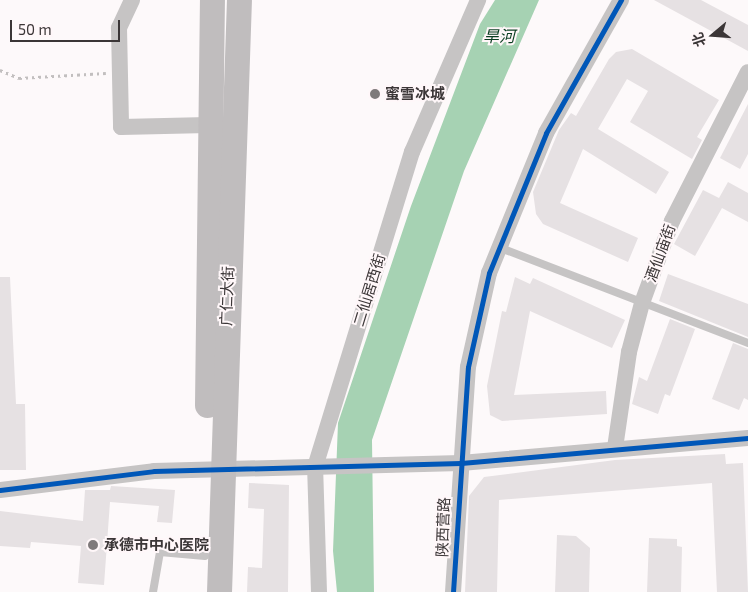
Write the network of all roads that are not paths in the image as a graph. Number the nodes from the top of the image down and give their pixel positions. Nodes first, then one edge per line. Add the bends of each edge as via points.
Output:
1 (132, 0) edge
2 (212, 0) edge
3 (239, 0) edge
4 (478, 0) edge
5 (621, 0) edge
6 (748, 72) edge
7 (208, 125) junction
8 (498, 247) junction
9 (642, 302) junction
10 (748, 343) edge
11 (748, 438) edge
12 (615, 448) junction
13 (462, 463) junction
14 (322, 466) junction
15 (214, 469) junction
16 (0, 490) edge
17 (205, 556) junction
18 (153, 592) edge
19 (202, 592) edge
20 (219, 592) edge
21 (320, 592) edge
22 (453, 592) edge

1 - 7 street via 118,28 121,127
2 - 7 main road, 广仁大街
3 - 15 main road, 广仁大街
4 - 14 street, 二仙居西街 via 412,152
5 - 8 street, 陕西营路 via 546,133
6 - 9 street, 酒仙庙街 via 672,221
7 - 15 main road, 广仁大街
8 - 9 lane
8 - 13 street, 陕西营路 via 468,367
9 - 10 lane
9 - 12 street, 酒仙庙街 via 629,352
11 - 12 street
12 - 13 street
13 - 14 street
13 - 22 street, 陕西营路
14 - 15 street
14 - 21 street, 二仙居西街
15 - 16 street via 92,476
15 - 17 main road, 广仁大街
15 - 20 main road, 广仁大街
17 - 18 lane via 160,552
17 - 19 main road, 广仁大街

